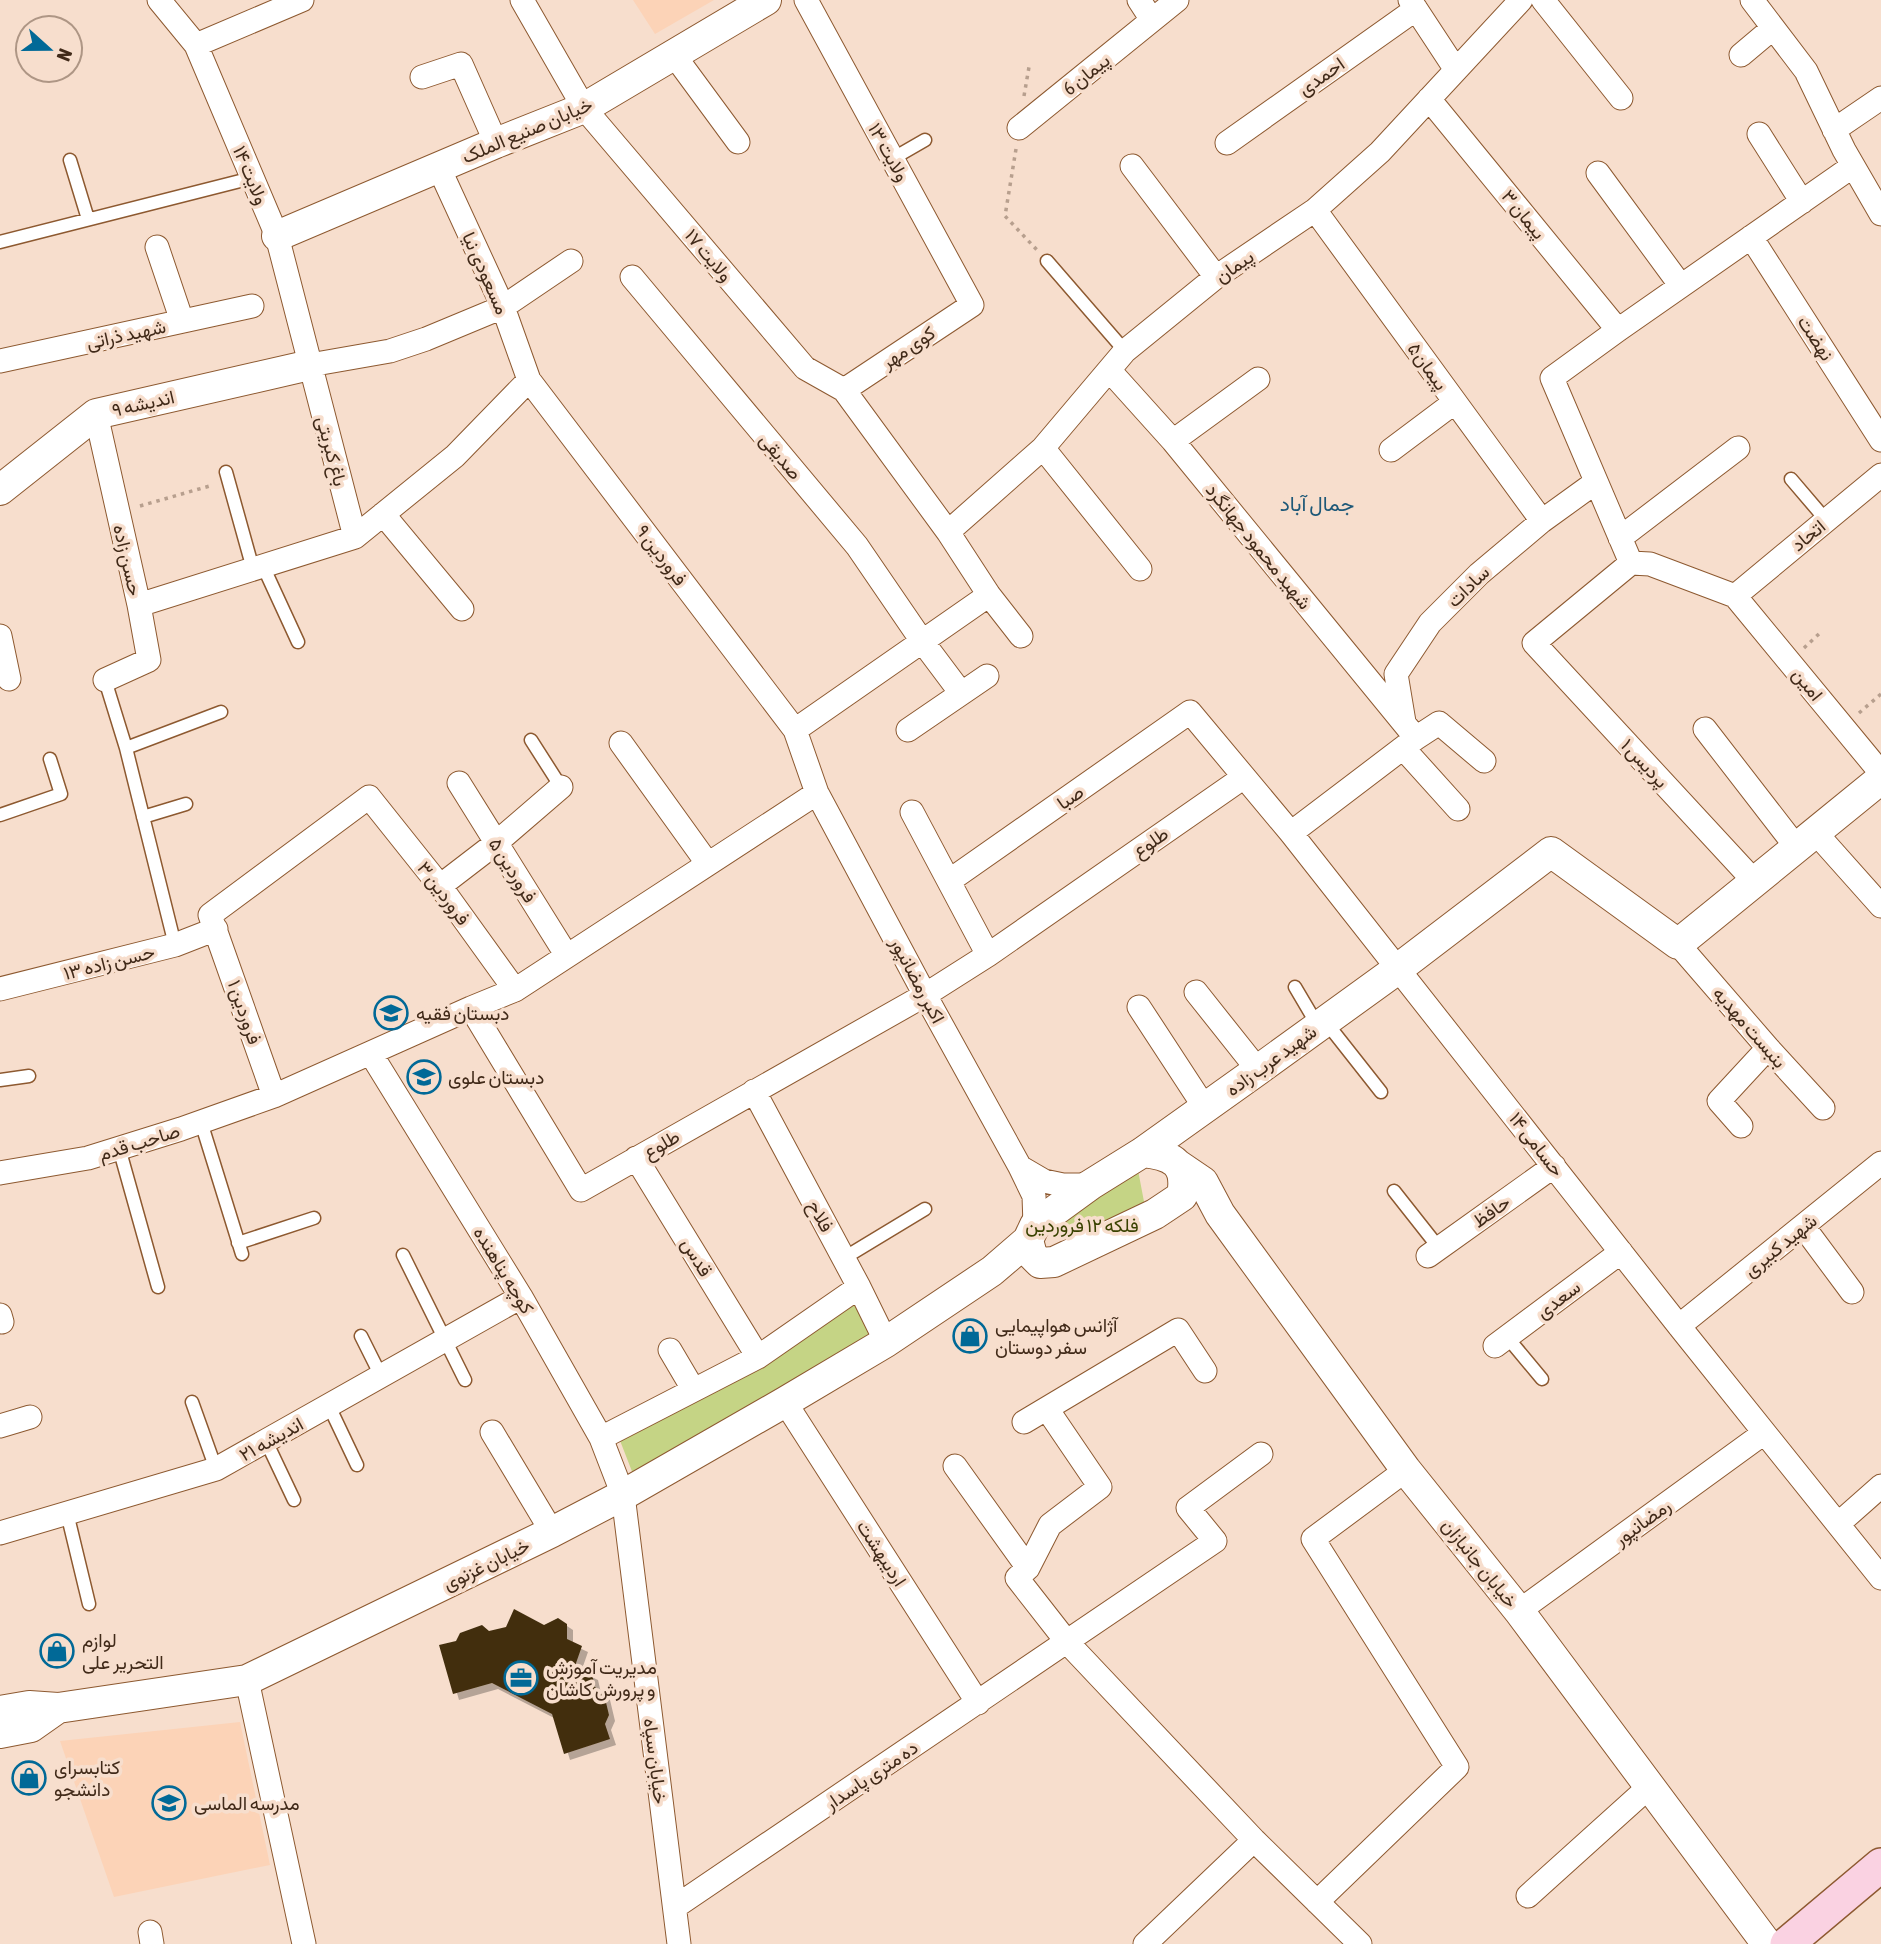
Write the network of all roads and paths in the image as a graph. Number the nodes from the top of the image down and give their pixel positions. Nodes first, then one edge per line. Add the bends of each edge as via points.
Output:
1 (159, 0) edge
2 (302, 0) edge
3 (522, 0) edge
4 (766, 0) edge
5 (806, 0) edge
6 (1139, 0) edge
7 (1177, 0) edge
8 (1521, 0) edge
9 (1543, 0) edge
10 (1752, 0) edge
11 (1413, 5) edge
12 (1152, 20) junction
13 (1773, 28) junction
14 (196, 45) junction
15 (674, 55) junction
16 (1741, 55) dead end
17 (1456, 70) junction
18 (422, 78) dead end
19 (1620, 98) dead end
20 (1881, 98) edge
21 (1429, 99) junction
22 (584, 108) junction
23 (1019, 128) dead end
24 (1834, 130) junction
25 (1759, 134) dead end
26 (925, 140) dead end
27 (738, 142) dead end
28 (496, 143) junction
29 (1227, 143) dead end
30 (892, 159) junction
31 (70, 160) dead end
32 (1132, 166) dead end
33 (1853, 166) junction
34 (439, 168) junction
35 (1598, 173) dead end
36 (252, 178) junction
37 (1802, 202) junction
38 (1315, 210) junction
39 (1881, 214) edge
40 (1005, 216) dead end
41 (88, 219) junction
42 (277, 236) junction
43 (1751, 237) junction
44 (0, 242) edge
45 (157, 247) dead end
46 (571, 261) dead end
47 (1047, 261) joint
48 (632, 277) dead end
49 (1216, 277) junction
50 (1681, 286) junction
51 (972, 305) joint
52 (252, 306) dead end
53 (503, 307) junction
54 (182, 321) junction
55 (1618, 330) junction
56 (1125, 351) junction
57 (0, 361) edge
58 (310, 365) junction
59 (1110, 371) junction
60 (1258, 379) dead end
61 (529, 380) junction
62 (844, 390) junction
63 (1455, 402) junction
64 (96, 414) junction
65 (1881, 440) edge
66 (1173, 441) junction
67 (1043, 448) junction
68 (1738, 448) dead end
69 (1391, 450) dead end
70 (1881, 475) edge
71 (228, 476) joint
72 (1791, 479) dead end
73 (1596, 482) junction
74 (0, 490) edge
75 (117, 513) junction
76 (383, 514) junction
77 (1826, 520) junction
78 (1542, 521) junction
79 (948, 532) junction
80 (355, 537) junction
81 (1620, 538) junction
82 (1631, 562) junction
83 (258, 567) junction
84 (1140, 569) dead end
85 (989, 595) junction
86 (1735, 596) junction
87 (139, 606) junction
88 (462, 609) dead end
89 (0, 636) edge
90 (1021, 636) dead end
91 (922, 641) junction
92 (298, 642) dead end
93 (987, 676) dead end
94 (9, 679) dead end
95 (105, 680) joint
96 (961, 693) junction
97 (1881, 694) edge
98 (221, 712) dead end
99 (1190, 712) joint
100 (1843, 727) junction
101 (1705, 729) dead end
102 (795, 730) junction
103 (908, 730) dead end
104 (1408, 737) junction
105 (531, 740) dead end
106 (621, 743) dead end
107 (126, 748) junction
108 (50, 759) dead end
109 (1484, 761) dead end
110 (1881, 773) edge
111 (1244, 777) junction
112 (1881, 779) edge
113 (459, 783) dead end
114 (561, 787) joint
115 (817, 793) junction
116 (187, 804) dead end
117 (1458, 809) dead end
118 (912, 812) dead end
119 (0, 815) edge
120 (143, 817) junction
121 (1291, 833) junction
122 (1806, 840) junction
123 (496, 843) junction
124 (708, 864) junction
125 (949, 881) junction
126 (1755, 882) junction
127 (440, 886) junction
128 (1881, 906) edge
129 (216, 929) junction
130 (1678, 944) junction
131 (176, 945) junction
132 (988, 955) junction
133 (567, 956) junction
134 (1399, 968) junction
135 (1295, 987) dead end
136 (0, 989) edge
137 (515, 990) junction
138 (1196, 992) dead end
139 (925, 995) junction
140 (1139, 1007) dead end
141 (471, 1008) junction
142 (1321, 1024) junction
143 (1768, 1048) junction
144 (371, 1054) junction
145 (1258, 1070) junction
146 (29, 1076) dead end
147 (0, 1080) edge
148 (754, 1091) junction
149 (1381, 1092) dead end
150 (274, 1096) junction
151 (1205, 1108) junction
152 (1824, 1108) dead end
153 (201, 1122) junction
154 (1741, 1126) dead end
155 (120, 1148) junction
156 (1143, 1152) junction
157 (636, 1158) junction
158 (1881, 1163) edge
159 (1178, 1165) junction
160 (1554, 1166) junction
161 (1020, 1167) junction
162 (0, 1173) edge
163 (1090, 1185) junction
164 (1394, 1191) dead end
165 (1182, 1196) junction
166 (925, 1209) dead end
167 (1220, 1214) junction
168 (314, 1218) dead end
169 (1803, 1226) junction
170 (1034, 1243) junction
171 (1433, 1252) joint
172 (1621, 1252) junction
173 (403, 1255) dead end
174 (844, 1258) junction
175 (158, 1287) dead end
176 (859, 1287) junction
177 (1852, 1292) dead end
178 (521, 1297) junction
179 (1679, 1326) junction
180 (361, 1336) dead end
181 (445, 1340) junction
182 (1501, 1341) joint
183 (886, 1342) junction
184 (670, 1350) dead end
185 (758, 1357) junction
186 (1205, 1371) dead end
187 (382, 1376) junction
188 (1542, 1379) dead end
189 (465, 1381) dead end
190 (693, 1389) junction
191 (192, 1402) dead end
192 (785, 1402) junction
193 (329, 1406) junction
194 (1047, 1409) junction
195 (30, 1417) dead end
196 (1024, 1422) dead end
197 (0, 1426) edge
198 (492, 1432) dead end
199 (1764, 1433) junction
200 (601, 1438) junction
201 (266, 1441) junction
202 (1261, 1454) dead end
203 (357, 1465) dead end
204 (955, 1466) dead end
205 (216, 1469) junction
206 (1406, 1470) junction
207 (1881, 1486) edge
208 (623, 1495) junction
209 (294, 1500) dead end
210 (67, 1513) junction
211 (1838, 1524) junction
212 (552, 1532) junction
213 (0, 1533) edge
214 (1028, 1568) junction
215 (1881, 1578) edge
216 (89, 1604) dead end
217 (1519, 1611) junction
218 (1067, 1642) junction
219 (247, 1680) junction
220 (978, 1703) junction
221 (58, 1708) junction
222 (0, 1711) edge
223 (0, 1733) edge
224 (1650, 1786) junction
225 (1254, 1840) junction
226 (1881, 1865) edge
227 (1528, 1896) dead end
228 (1317, 1902) junction
229 (675, 1908) junction
230 (304, 1944) edge
231 (679, 1944) edge
232 (1145, 1944) edge
233 (1360, 1944) edge
234 (1767, 1944) edge
235 (1787, 1944) edge

1 - 14 street, ولایت ۱۴
2 - 14 street
3 - 22 street, ولایت ۱۷
4 - 15 street, خیابان صنیع الملک
5 - 30 street, ولایت ۱۳
6 - 12 street
7 - 12 street, پیمان 6
8 - 17 street, پیمان
9 - 19 street
10 - 13 street
11 - 17 street
11 - 29 street, احمدی
12 - 23 street, پیمان 6
13 - 16 street
13 - 24 street via 1807,71
14 - 36 street, ولایت ۱۴
15 - 22 street, خیابان صنیع الملک
15 - 27 street
17 - 21 street, پیمان
18 - 28 street via 461,64
20 - 24 street
21 - 38 street, پیمان via 1380,152
21 - 55 street, پیمان ۳
22 - 28 street, خیابان صنیع الملک
22 - 62 street, ولایت ۱۷ via 805,368
24 - 33 street
25 - 37 street
26 - 30 lane
28 - 34 street, خیابان صنیع الملک
30 - 51 street, ولایت ۱۳
31 - 41 lane
32 - 49 street
33 - 37 street
33 - 39 street
34 - 42 street, خیابان صنیع الملک
34 - 53 street, مسعودی نیا
35 - 50 street
36 - 41 lane
36 - 42 street, ولایت ۱۴
37 - 43 street
38 - 49 street, پیمان
38 - 63 street, پیمان۵
40 - 47 path
41 - 44 lane
42 - 58 street, ولایت ۱۴
43 - 50 street
43 - 65 street, نهضت
45 - 54 street
46 - 53 street
47 - 56 lane
48 - 91 street, صدیقی via 857,547
49 - 56 street, پیمان
50 - 55 street
51 - 62 street, کوی مهر
52 - 54 street, شهید ذراتی
53 - 58 street via 390,351
53 - 61 street, مسعودی نیا
54 - 57 street, شهید ذراتی
55 - 73 street via 1552,378
56 - 59 street, پیمان
58 - 64 street, اندیشه ۹
58 - 80 street, باغ کبریتی
59 - 66 street, شهید محمود جهانگرد
59 - 67 street, پیمان
60 - 66 street
61 - 76 street via 455,456
61 - 102 street, فروردین ۹
62 - 79 street
63 - 69 street
63 - 78 street, پیمان۵
64 - 74 street, اندیشه ۹
64 - 75 street, حسن زاده
66 - 104 street, شهید محمود جهانگرد
67 - 79 street, پیمان
67 - 84 street
68 - 81 street
70 - 77 street, اتحاد
71 - 75 path
71 - 83 lane
72 - 77 lane
73 - 78 street, سادات
73 - 81 street
75 - 87 street, حسن زاده
76 - 80 street
76 - 88 street
77 - 86 street, اتحاد
78 - 104 street, سادات via 1430,623 1396,674
79 - 85 street
80 - 83 street
81 - 82 street
82 - 86 street via 1650,564
82 - 126 street, پردیس ۱ via 1534,643
83 - 87 street
83 - 92 lane
85 - 90 street
85 - 91 street
86 - 100 street, امین
87 - 95 street, حسن زاده via 149,660
89 - 94 street
91 - 96 street
91 - 102 street
93 - 96 street
95 - 107 lane
96 - 103 street
97 - 100 path
98 - 107 lane
99 - 111 street, حسامی ۱۴
99 - 125 street, صبا
100 - 110 street, امین
101 - 122 street
102 - 115 street
104 - 109 street via 1439,723
104 - 117 street, شهید محمود جهانگرد
104 - 121 street
105 - 114 lane
106 - 124 street
107 - 120 lane
108 - 119 lane via 61,794
111 - 121 street, حسامی ۱۴
111 - 132 street, طلوع
112 - 122 street
113 - 123 street, فروردین ۵
114 - 123 street
115 - 124 street, صاحب قدم
115 - 139 street, اکبر رمضانپور
116 - 120 lane
118 - 125 street
120 - 131 lane
121 - 134 street, حسامی ۱۴
122 - 126 street
122 - 128 street
123 - 127 street
123 - 133 street, فروردین ۵
124 - 133 street, صاحب قدم
125 - 132 street
126 - 130 street
127 - 129 street, فروردین ۳ via 369,797 210,915
127 - 137 street, فروردین ۳
129 - 131 street, حسن زاده ۱۳
129 - 150 street, فروردین ۱
130 - 134 street, شهید عرب زاده via 1550,852
130 - 143 street, بنبست مهدیه
131 - 136 street, حسن زاده ۱۳
132 - 139 street, طلوع
133 - 137 street, صاحب قدم
134 - 142 street, شهید عرب زاده
134 - 160 street, حسامی ۱۴
135 - 142 lane
137 - 141 street, صاحب قدم
138 - 145 street
139 - 148 street, طلوع
139 - 161 street, اکبر رمضانپور
140 - 151 street
141 - 144 street, صاحب قدم
141 - 157 street, طلوع via 581,1190
142 - 145 street, شهید عرب زاده
142 - 149 lane
143 - 152 street, بنبست مهدیه
143 - 154 street via 1719,1101
144 - 150 street, صاحب قدم
144 - 178 street, کوچه پناهنده
145 - 151 street, شهید عرب زاده
146 - 147 lane
148 - 157 street, طلوع
148 - 174 street, فلاح
150 - 153 street, صاحب قدم
151 - 156 street, شهید عرب زاده
153 - 155 street, صاحب قدم
153 - 168 lane via 240,1249
155 - 162 street, صاحب قدم
155 - 175 lane
156 - 159 street via 1163,1154
156 - 163 street, شهید عرب زاده
157 - 185 street, قدس
158 - 169 street, شهید کبیری
159 - 165 street via 1185,1181
159 - 167 street via 1203,1182
160 - 171 street, حافظ
160 - 172 street, حسامی ۱۴
161 - 163 street via 1044,1181
161 - 170 street, اکبر رمضانپور via 1034,1196
163 - 170 street, شهید عرب زاده
164 - 171 lane
165 - 167 street, خیابان جانبازان
165 - 170 street via 1054,1262
166 - 174 lane
167 - 206 street, خیابان جانبازان
169 - 177 street
169 - 179 street, شهید کبیری
170 - 183 street, خیابان غزنوی
172 - 179 street, حسامی ۱۴
172 - 182 street, سعدی
173 - 181 lane
174 - 176 street, فلاح
176 - 183 street, فلاح
176 - 185 street
178 - 181 street, اندیشه ۲۱
178 - 200 street, کوچه پناهنده
179 - 199 street, حسامی ۱۴
180 - 187 lane
181 - 187 street, اندیشه ۲۱
181 - 189 lane
182 - 188 lane
183 - 192 street, خیابان غزنوی
184 - 190 street
185 - 190 street
186 - 194 street via 1178,1330
187 - 193 street, اندیشه ۲۱
190 - 200 street
191 - 205 lane
192 - 208 street, خیابان غزنوی
192 - 220 street, اردیبهشت
193 - 201 street, اندیشه ۲۱
193 - 203 lane
194 - 196 street
194 - 214 street via 1100,1488 1049,1525
195 - 197 street
198 - 212 street
199 - 211 street, حسامی ۱۴
199 - 217 street, رمضانپور
200 - 208 street, کوچه پناهنده
201 - 205 street, اندیشه ۲۱
201 - 209 lane
202 - 218 street, ده متری پاسدار via 1188,1508 1214,1541
204 - 214 street
205 - 210 street, اندیشه ۲۱
206 - 217 street, خیابان جانبازان
206 - 228 street via 1312,1539 1457,1767
207 - 211 street
208 - 212 street, خیابان غزنوی
208 - 229 street, خیابان سپاه
210 - 213 street, اندیشه ۲۱
210 - 216 lane
211 - 215 street, حسامی ۱۴
212 - 219 street, خیابان غزنوی
214 - 218 street via 1017,1578
217 - 224 street, خیابان جانبازان
218 - 220 street, ده متری پاسدار
218 - 225 street
219 - 221 street, خیابان غزنوی
219 - 230 street
220 - 229 street, ده متری پاسدار
221 - 222 street, خیابان غزنوی
221 - 223 street via 31,1727
224 - 227 street
224 - 234 street, خیابان جانبازان
225 - 228 street
225 - 232 street
226 - 235 main road
228 - 233 street
229 - 231 street, خیابان سپاه

